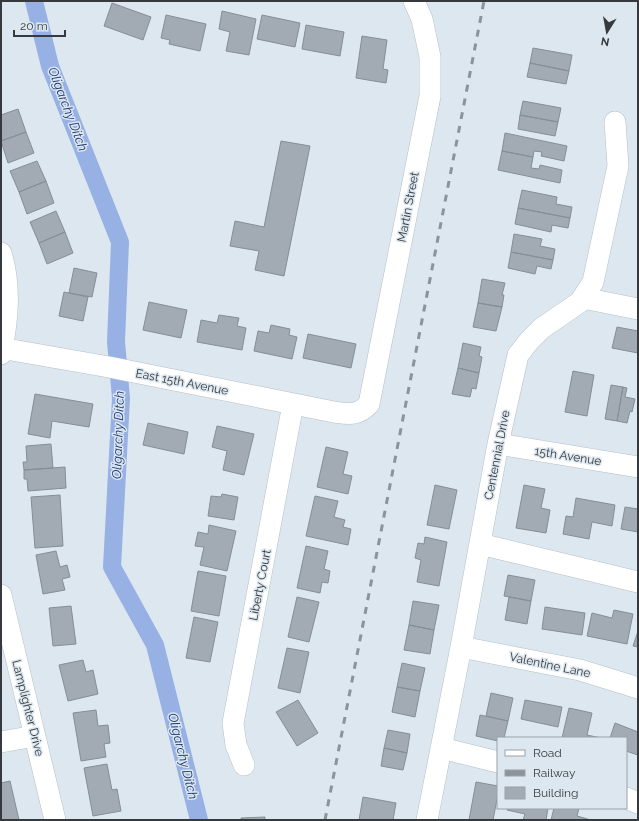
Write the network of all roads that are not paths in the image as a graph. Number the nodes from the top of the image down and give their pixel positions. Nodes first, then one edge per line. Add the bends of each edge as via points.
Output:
1 (414, 1) edge
2 (615, 122) dead end
3 (1, 252) edge
4 (583, 298) junction
5 (638, 309) edge
6 (1, 350) edge
7 (293, 404) junction
8 (363, 411) joint
9 (498, 444) junction
10 (638, 468) edge
11 (480, 544) junction
12 (638, 582) edge
13 (1, 596) edge
14 (461, 647) junction
15 (638, 688) edge
16 (35, 736) junction
17 (1, 742) edge
18 (441, 748) junction
19 (497, 762) edge
20 (244, 764) dead end
21 (627, 798) edge
22 (638, 803) edge
23 (55, 820) edge
24 (427, 820) edge

1 - 8 street, Martin Street via 422,19 430,57 430,96 369,404
2 - 4 street, Centennial Drive via 618,166 593,282
3 - 6 street via 8,295 8,315
4 - 5 street
4 - 9 street, Centennial Drive via 542,328 518,355
6 - 7 street, East 15th Avenue via 109,367
7 - 8 street, East 15th Avenue via 351,414
7 - 20 street, Liberty Court via 233,723 236,745
9 - 10 street, 15th Avenue
9 - 11 street, Centennial Drive
11 - 12 street
11 - 14 street, Centennial Drive
13 - 16 street, Lamplighter Drive
14 - 15 street, Valentine Lane via 580,670
14 - 18 street, Centennial Drive
16 - 17 street
16 - 23 street, Lamplighter Drive
18 - 19 street
18 - 24 street, Centennial Drive
21 - 22 street

